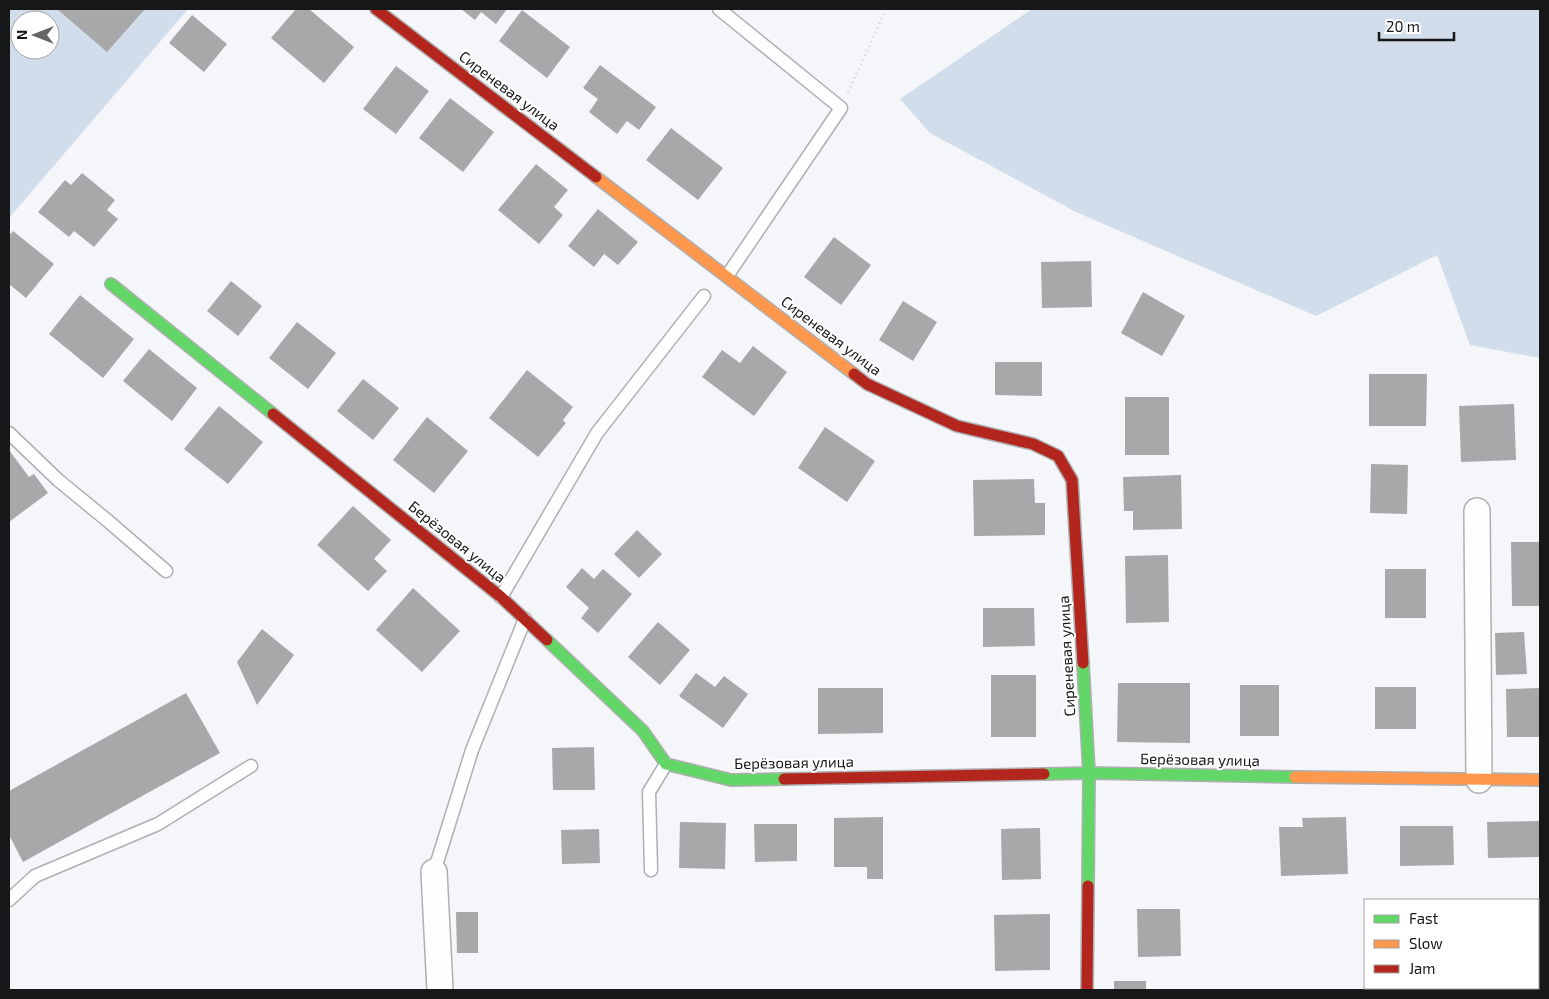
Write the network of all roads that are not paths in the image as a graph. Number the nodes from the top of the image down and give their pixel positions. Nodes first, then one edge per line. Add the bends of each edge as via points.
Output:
1 (376, 9) edge
2 (719, 9) edge
3 (727, 276) junction
4 (111, 284) dead end
5 (704, 296) dead end
6 (9, 432) edge
7 (1477, 511) dead end
8 (166, 571) dead end
9 (501, 597) junction
10 (525, 619) junction
11 (666, 764) junction
12 (251, 766) dead end
13 (1088, 773) junction
14 (1479, 780) junction
15 (1540, 780) edge
16 (651, 870) dead end
17 (434, 872) joint
18 (9, 900) edge
19 (440, 990) edge
20 (1087, 990) edge

1 - 3 street, Сиреневая улица
2 - 3 lane via 841,108
3 - 13 street, Сиреневая улица via 867,384 958,426 1033,444 1058,456 1072,480
4 - 9 street, Берёзовая улица
5 - 9 lane via 597,433
6 - 8 lane via 58,480
7 - 14 street
9 - 10 street, Берёзовая улица
10 - 11 street, Берёзовая улица via 643,731
10 - 17 lane via 472,750
11 - 13 street, Берёзовая улица via 731,780
11 - 16 lane via 649,792
12 - 18 lane via 158,824 36,876
13 - 14 street, Берёзовая улица
13 - 20 street, Сиреневая улица
14 - 15 street, Берёзовая улица
17 - 19 street

